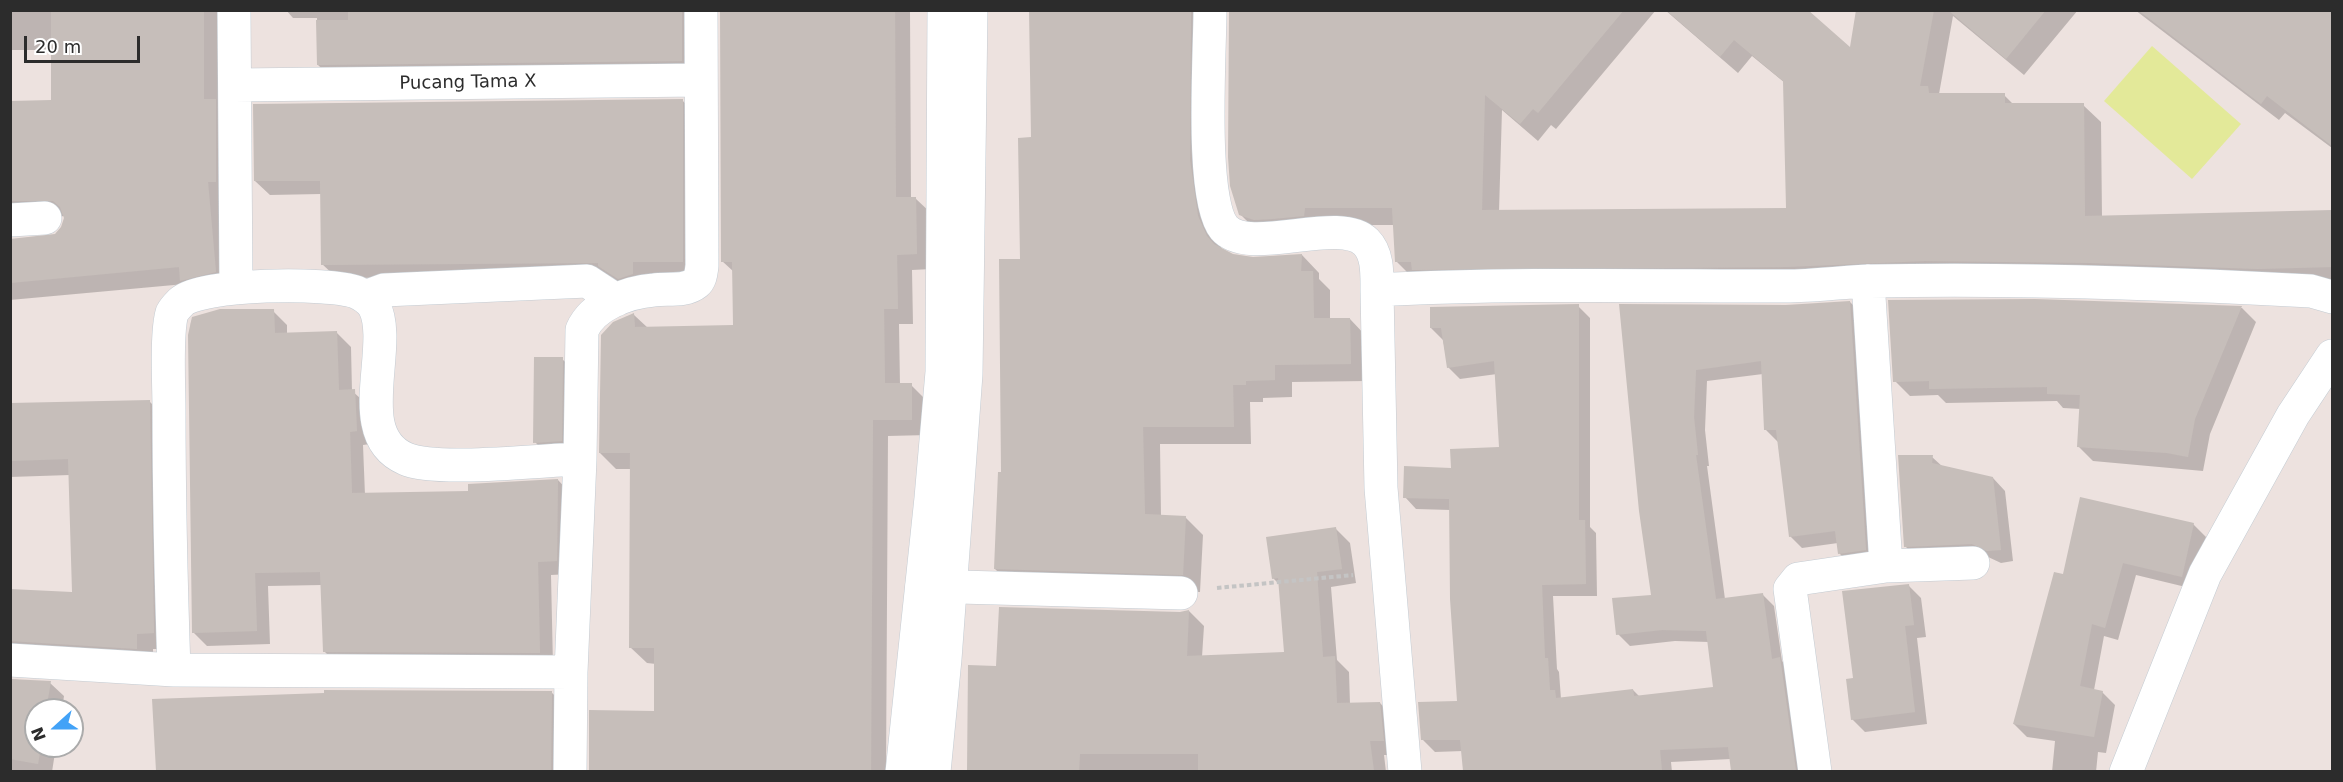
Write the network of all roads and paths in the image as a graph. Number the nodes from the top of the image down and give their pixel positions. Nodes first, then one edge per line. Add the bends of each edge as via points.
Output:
1 (234, 10) edge
2 (701, 10) edge
3 (944, 10) edge
4 (971, 10) edge
5 (1210, 10) edge
6 (701, 81) junction
7 (235, 85) junction
8 (45, 218) dead end
9 (10, 220) edge
10 (955, 272) junction
11 (1868, 281) junction
12 (236, 288) junction
13 (1377, 290) junction
14 (365, 297) junction
15 (2332, 297) edge
16 (616, 300) junction
17 (2332, 356) edge
18 (580, 459) junction
19 (1387, 556) junction
20 (1973, 563) dead end
21 (1886, 566) junction
22 (936, 586) junction
23 (1181, 593) joint
24 (10, 660) edge
25 (174, 670) junction
26 (571, 672) junction
27 (570, 771) edge
28 (902, 771) edge
29 (934, 771) edge
30 (1405, 771) edge
31 (1815, 771) edge
32 (2126, 771) edge

1 - 7 street
2 - 6 street
3 - 10 street
4 - 10 street
5 - 13 street via 1210,166 1216,214 1225,229 1236,237 1357,237 1366,242 1377,265
6 - 7 street, Pucang Tama X
6 - 16 street via 700,278 692,285
7 - 12 street
8 - 9 street
10 - 22 street via 966,374
11 - 13 street via 1789,286 1587,284
11 - 15 street via 2165,283 2311,291
11 - 21 street
12 - 14 street via 311,286 355,291
12 - 25 street via 192,295 172,312 169,507
13 - 19 street via 1381,488
14 - 16 street via 384,290 587,281
14 - 18 street via 374,306 379,325 375,408 381,432 393,451 406,460 442,465
16 - 18 street via 591,315 582,330
17 - 32 street via 2293,415 2205,574
18 - 26 street
19 - 23 path via 1353,575
19 - 30 street
20 - 21 street
21 - 31 street via 1798,579 1790,589
22 - 23 street
22 - 28 street
22 - 29 street
24 - 25 street
25 - 26 street
26 - 27 street

